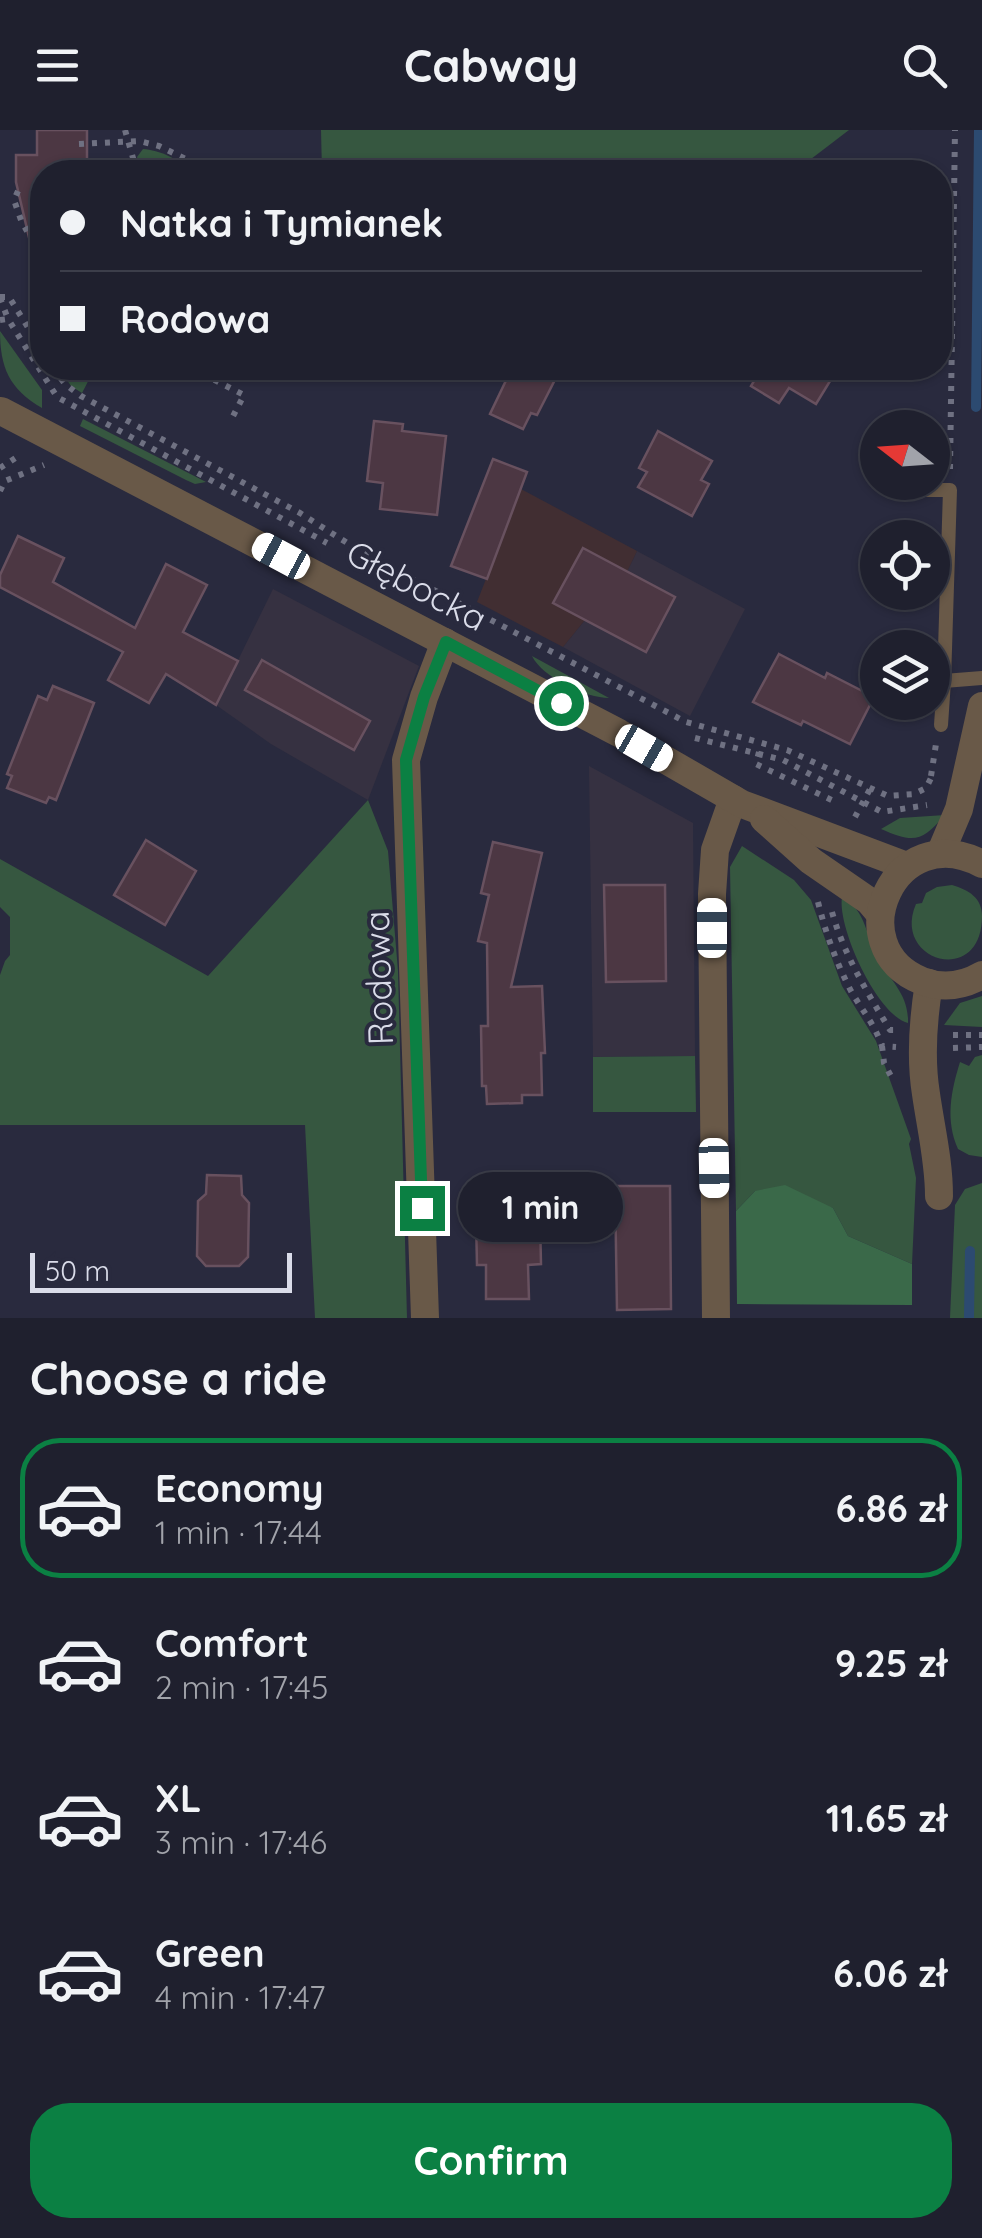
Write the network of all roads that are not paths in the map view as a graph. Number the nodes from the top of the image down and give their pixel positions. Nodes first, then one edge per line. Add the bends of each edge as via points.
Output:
1 (0, 384) edge
2 (0, 412) edge
3 (950, 500) edge
4 (946, 630) edge
5 (446, 642) junction
6 (982, 678) edge
7 (950, 681) edge
8 (982, 706) edge
9 (940, 720) edge
10 (940, 725) dead end
11 (738, 802) junction
12 (940, 854) junction
13 (982, 864) edge
14 (907, 866) junction
15 (880, 914) junction
16 (982, 975) edge
17 (929, 983) junction
18 (940, 1196) dead end
19 (425, 1318) edge
20 (716, 1318) edge

1 - 2 street, Głębocka
2 - 5 street, Głębocka
3 - 4 lane
5 - 11 street, Głębocka
5 - 19 street, Rodowa via 406,760
6 - 7 lane
8 - 12 street via 962,798
9 - 10 lane
11 - 14 street, Głębocka
11 - 15 street, Głębocka
11 - 20 street via 716,850 712,894
12 - 13 street
12 - 14 street
14 - 15 street via 888,887
15 - 17 street via 892,958
16 - 17 street via 955,985
17 - 18 street via 922,1048

